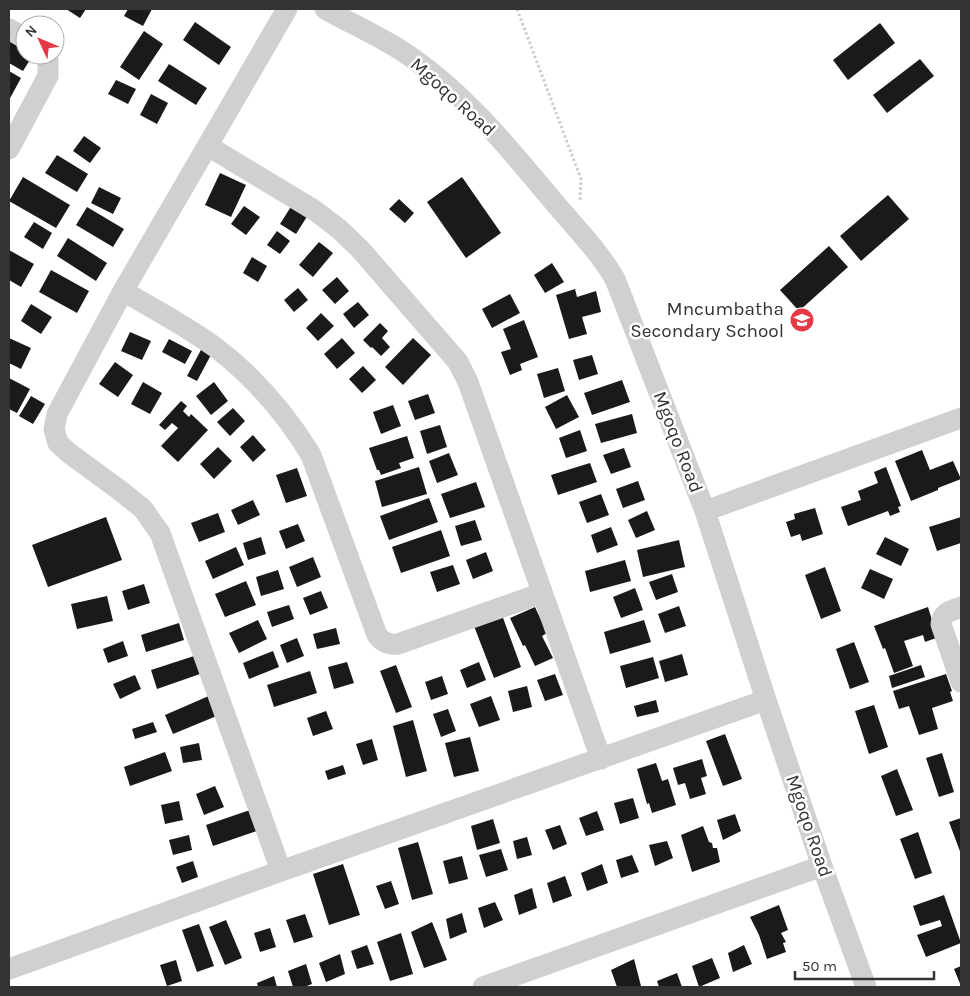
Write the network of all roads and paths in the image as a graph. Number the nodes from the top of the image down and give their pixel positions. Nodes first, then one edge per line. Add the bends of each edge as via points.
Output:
1 (287, 9) edge
2 (325, 9) edge
3 (517, 9) edge
4 (48, 65) edge
5 (208, 146) junction
6 (9, 149) edge
7 (580, 233) junction
8 (123, 291) junction
9 (961, 418) edge
10 (705, 511) junction
11 (542, 593) junction
12 (961, 607) edge
13 (961, 682) edge
14 (766, 700) junction
15 (600, 759) junction
16 (822, 866) junction
17 (280, 871) junction
18 (9, 968) edge
19 (483, 987) edge
20 (866, 987) edge

1 - 5 street
2 - 7 street, Mgoqo Road via 402,51 461,98 506,145
3 - 7 path via 581,179
4 - 6 street via 48,76
5 - 8 street
5 - 11 street via 314,210 339,229 458,362 468,382
7 - 10 street, Mgoqo Road via 615,278
8 - 11 street via 215,347 248,375 299,434 311,455 380,639 391,645 398,644
8 - 17 street via 57,414 54,430 58,443 143,509 160,533
9 - 10 street
10 - 14 street, Mgoqo Road
11 - 15 street
12 - 13 street via 945,613 941,624
14 - 15 street
14 - 16 street, Mgoqo Road
15 - 17 street
16 - 19 street
16 - 20 street, Mgoqo Road
17 - 18 street

